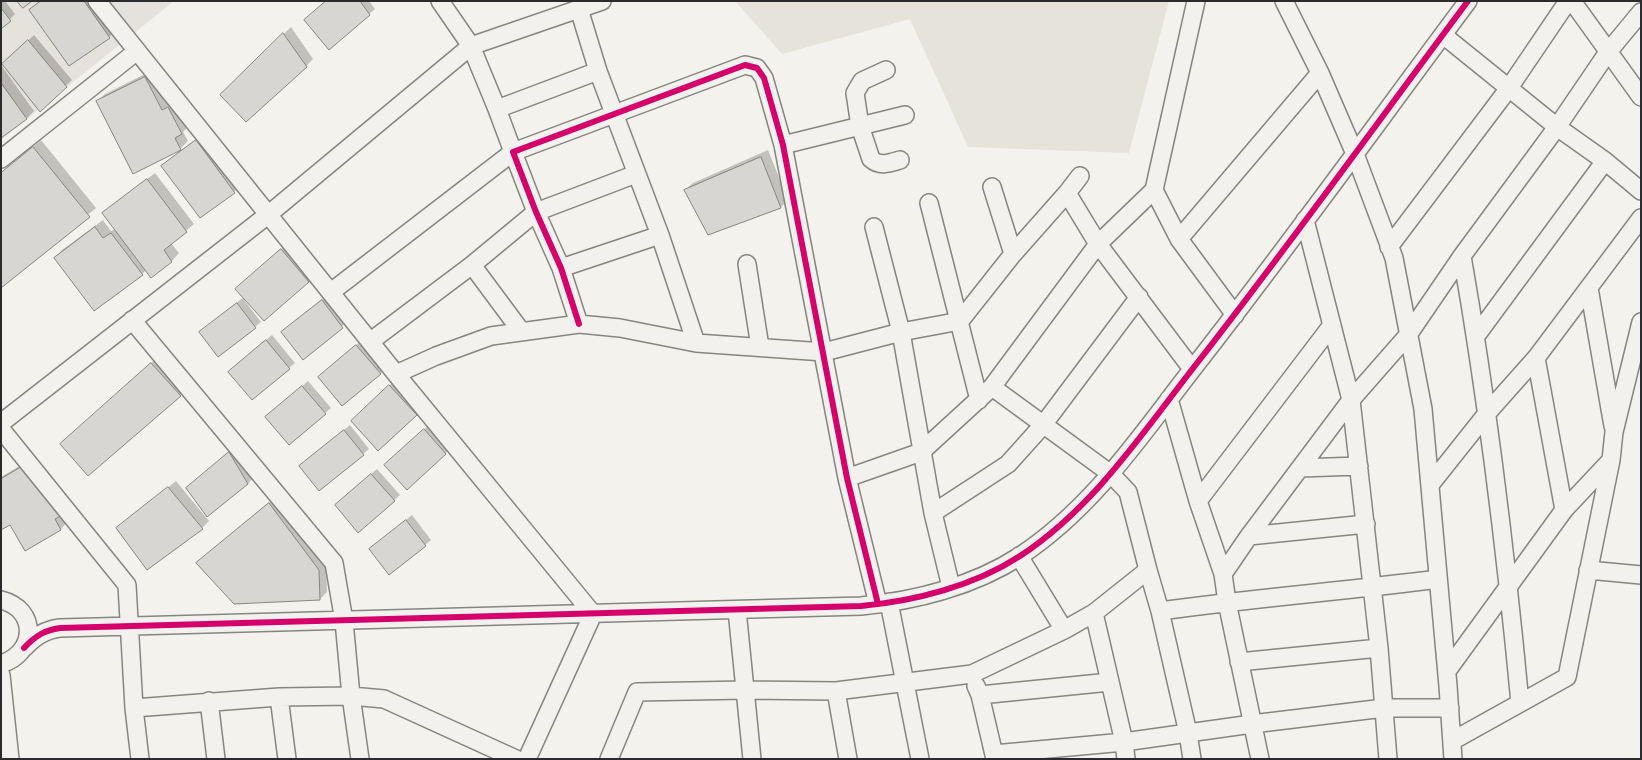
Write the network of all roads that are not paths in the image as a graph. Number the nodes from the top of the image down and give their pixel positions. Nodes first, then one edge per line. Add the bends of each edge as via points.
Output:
1 (97, 1) edge
2 (440, 1) edge
3 (602, 1) edge
4 (1196, 1) edge
5 (1284, 1) edge
6 (1468, 1) edge
7 (1568, 1) edge
8 (1572, 1) edge
9 (579, 9) junction
10 (1641, 12) edge
11 (1443, 35) junction
12 (471, 46) junction
13 (137, 51) junction
14 (1608, 52) junction
15 (886, 70) dead end
16 (598, 71) junction
17 (1320, 73) junction
18 (1509, 88) junction
19 (1641, 97) edge
20 (497, 109) junction
21 (614, 114) junction
22 (905, 115) dead end
23 (860, 126) junction
24 (1557, 127) junction
25 (783, 145) junction
26 (513, 152) junction
27 (1355, 154) junction
28 (1, 159) edge
29 (900, 160) dead end
30 (1605, 161) junction
31 (636, 174) junction
32 (1080, 176) dead end
33 (992, 187) dead end
34 (1154, 190) junction
35 (1641, 192) edge
36 (1067, 193) junction
37 (930, 203) dead end
38 (536, 212) junction
39 (269, 214) junction
40 (1641, 218) edge
41 (1305, 220) junction
42 (874, 226) dead end
43 (660, 235) junction
44 (1179, 239) junction
45 (1098, 244) junction
46 (1389, 246) junction
47 (1013, 254) junction
48 (1462, 256) junction
49 (747, 264) dead end
50 (472, 265) junction
51 (561, 268) junction
52 (1589, 288) junction
53 (331, 292) junction
54 (1139, 297) junction
55 (1235, 315) junction
56 (132, 320) junction
57 (960, 321) junction
58 (1641, 322) edge
59 (579, 324) junction
60 (1332, 325) junction
61 (521, 331) junction
62 (901, 332) junction
63 (1408, 335) junction
64 (1476, 336) junction
65 (371, 341) junction
66 (696, 343) junction
67 (760, 347) junction
68 (824, 352) junction
69 (1536, 358) junction
70 (1192, 370) junction
71 (396, 374) junction
72 (992, 387) junction
73 (1170, 399) junction
74 (979, 400) junction
75 (1351, 400) junction
76 (1488, 412) junction
77 (1, 423) edge
78 (1043, 425) junction
79 (1, 429) edge
80 (1614, 432) junction
81 (921, 452) junction
82 (1611, 460) junction
83 (1359, 466) junction
84 (1300, 468) junction
85 (1111, 474) junction
86 (847, 478) junction
87 (1430, 485) junction
88 (1198, 501) junction
89 (1564, 510) junction
90 (933, 514) junction
91 (1366, 524) junction
92 (1249, 536) junction
93 (1019, 556) junction
94 (1148, 570) junction
95 (1588, 570) junction
96 (1223, 574) junction
97 (1641, 575) edge
98 (1438, 579) junction
99 (1509, 583) junction
100 (951, 587) junction
101 (1373, 588) junction
102 (1, 600) edge
103 (1227, 602) junction
104 (884, 603) junction
105 (737, 610) junction
106 (1160, 611) junction
107 (22, 613) junction
108 (1094, 613) junction
109 (593, 614) junction
110 (344, 621) junction
111 (130, 627) junction
112 (60, 628) junction
113 (1064, 630) junction
114 (24, 648) junction
115 (1379, 648) junction
116 (1239, 662) junction
117 (1, 664) edge
118 (1447, 671) junction
119 (972, 674) junction
120 (1, 675) edge
121 (1110, 682) junction
122 (905, 683) junction
123 (745, 690) junction
124 (836, 691) junction
125 (980, 695) junction
126 (351, 696) junction
127 (279, 697) junction
128 (209, 701) junction
129 (1520, 704) junction
130 (134, 708) junction
131 (1384, 708) junction
132 (1450, 708) junction
133 (1252, 724) junction
134 (1188, 732) junction
135 (1452, 741) junction
136 (1124, 742) junction
137 (994, 757) edge
138 (10, 759) edge
139 (140, 759) edge
140 (216, 759) edge
141 (287, 759) edge
142 (360, 759) edge
143 (516, 759) edge
144 (527, 759) edge
145 (609, 759) edge
146 (752, 759) edge
147 (848, 759) edge
148 (920, 759) edge
149 (1126, 759) edge
150 (1192, 759) edge
151 (1260, 759) edge
152 (1388, 759) edge
153 (1453, 759) edge

1 - 13 street
2 - 12 street
3 - 9 street
4 - 34 street
5 - 17 street
6 - 11 street
7 - 18 street
8 - 14 street
9 - 12 street
9 - 16 street
10 - 14 street
11 - 18 street
11 - 27 street
12 - 20 street
12 - 39 street
13 - 28 street
13 - 39 street
14 - 19 street
14 - 24 street
15 - 23 street via 862,81 855,93
16 - 20 street
16 - 21 street
17 - 27 street
17 - 44 street
18 - 24 street
18 - 46 street
20 - 26 street
21 - 25 street via 745,65 757,68 764,78
21 - 26 street
21 - 31 street
22 - 23 street
23 - 25 street
23 - 29 street via 871,160 882,164
24 - 30 street
24 - 48 street
25 - 68 street
26 - 38 street
26 - 53 street
27 - 41 street
27 - 46 street
30 - 35 street
30 - 64 street
31 - 38 street
31 - 43 street
32 - 36 street
33 - 47 street
34 - 44 street
34 - 45 street
36 - 45 street
36 - 47 street
37 - 57 street
38 - 50 street
38 - 51 street
39 - 53 street
39 - 56 street
40 - 52 street
41 - 55 street
41 - 60 street
42 - 62 street
43 - 51 street
43 - 66 street
44 - 55 street
45 - 54 street
45 - 72 street
46 - 63 street via 1394,258
47 - 57 street
48 - 63 street
48 - 64 street
49 - 67 street
50 - 61 street
50 - 65 street
51 - 59 street
52 - 69 street
52 - 80 street
53 - 65 street
54 - 70 street
54 - 78 street
55 - 70 street
56 - 77 street
56 - 110 street via 334,563
57 - 62 street
57 - 74 street
58 - 80 street
59 - 61 street
59 - 66 street via 620,328
60 - 75 street
60 - 88 street
61 - 71 street via 491,336
62 - 68 street
62 - 81 street
63 - 75 street
63 - 87 street via 1423,409
64 - 76 street
65 - 71 street
66 - 67 street
67 - 68 street
68 - 86 street
69 - 76 street
69 - 89 street
70 - 73 street
71 - 109 street
72 - 74 street
72 - 78 street
73 - 85 street
73 - 88 street
74 - 81 street
75 - 83 street
75 - 84 street
76 - 87 street
76 - 99 street
78 - 85 street
78 - 90 street via 1008,464
79 - 111 street via 127,586
80 - 82 street
81 - 86 street
81 - 90 street
82 - 89 street
82 - 95 street
83 - 84 street
83 - 91 street
84 - 92 street
85 - 93 street via 1083,504
85 - 94 street via 1128,492
86 - 104 street
87 - 98 street
88 - 96 street
89 - 99 street
90 - 100 street
91 - 92 street
91 - 101 street
92 - 96 street
93 - 100 street via 986,574
93 - 113 street
94 - 106 street
94 - 108 street
95 - 97 street
95 - 129 street via 1567,678
96 - 103 street
98 - 101 street
98 - 118 street
99 - 118 street
99 - 129 street
100 - 104 street
101 - 103 street
101 - 115 street
102 - 107 street via 10,602
103 - 106 street
103 - 116 street
104 - 105 street
104 - 122 street
105 - 109 street
105 - 123 street
106 - 134 street
107 - 112 street via 36,622
107 - 114 street via 28,630
108 - 113 street
108 - 121 street
109 - 110 street
109 - 144 street
110 - 111 street
110 - 126 street
111 - 112 street
111 - 130 street
112 - 114 street via 38,635
113 - 119 street
114 - 117 street via 18,656
115 - 116 street
115 - 131 street
116 - 133 street
118 - 132 street
119 - 122 street
119 - 125 street
120 - 138 street
121 - 125 street
121 - 136 street
122 - 124 street
122 - 148 street
123 - 124 street
123 - 145 street via 637,692
123 - 146 street
124 - 147 street
125 - 137 street
126 - 127 street
126 - 142 street
126 - 143 street via 384,699
127 - 128 street
127 - 141 street
128 - 130 street
128 - 140 street
129 - 135 street
130 - 139 street
131 - 132 street
131 - 133 street
131 - 152 street
132 - 135 street
133 - 134 street
133 - 151 street
134 - 136 street
134 - 150 street
135 - 153 street
136 - 137 street
136 - 149 street

